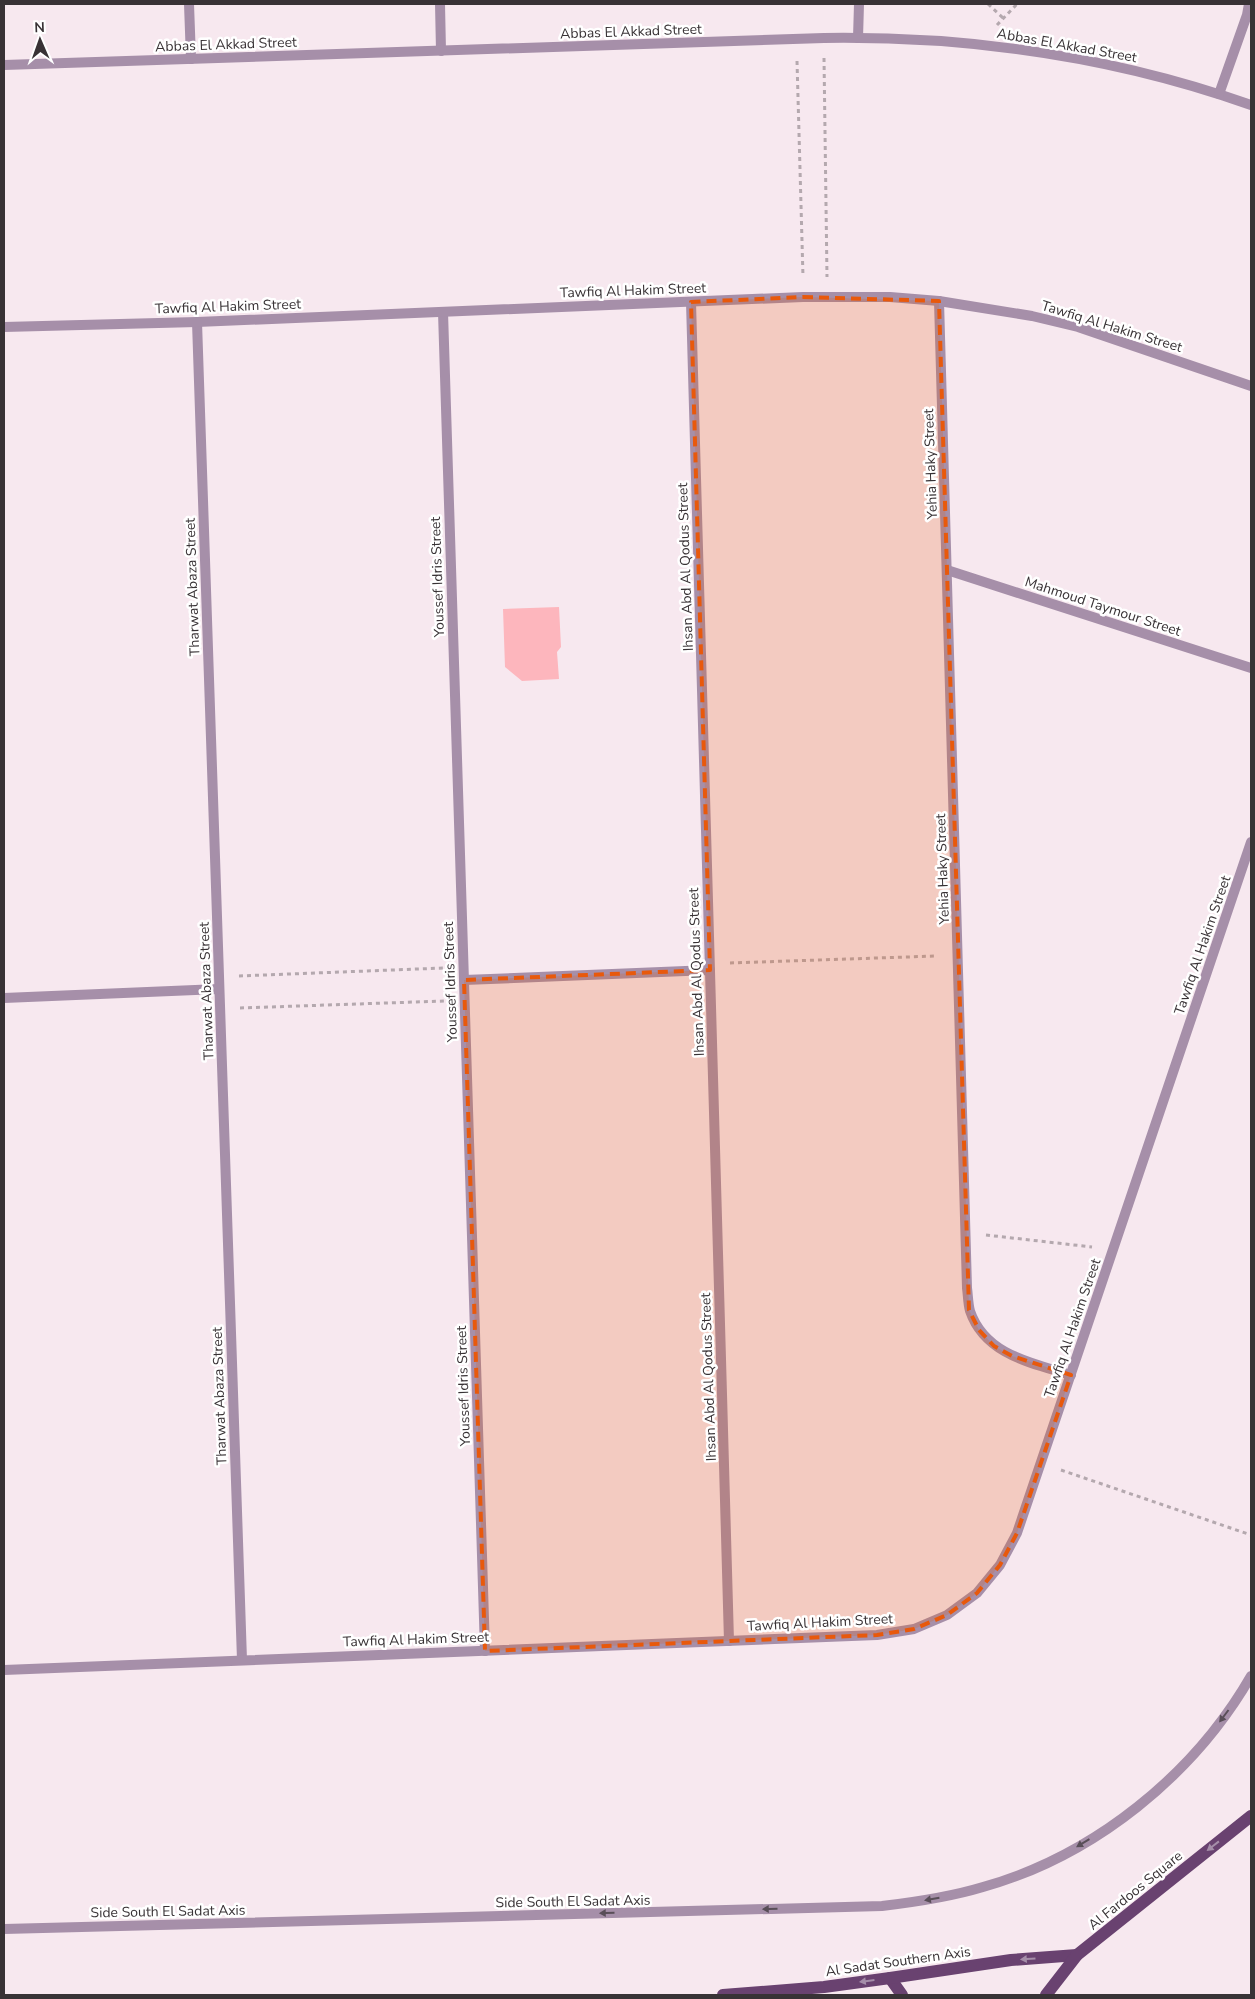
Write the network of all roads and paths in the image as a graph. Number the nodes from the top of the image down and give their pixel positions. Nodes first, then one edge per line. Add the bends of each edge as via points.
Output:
1 (189, 4) edge
2 (440, 4) edge
3 (858, 4) edge
4 (988, 4) edge
5 (1249, 4) edge
6 (1003, 18) dead end
7 (824, 38) junction
8 (858, 38) junction
9 (797, 40) junction
10 (441, 51) junction
11 (190, 59) junction
12 (4, 65) edge
13 (1219, 94) junction
14 (1251, 105) edge
15 (803, 297) junction
16 (827, 298) junction
17 (939, 300) junction
18 (691, 302) junction
19 (443, 312) junction
20 (197, 322) junction
21 (4, 327) edge
22 (1251, 386) edge
23 (947, 570) junction
24 (1251, 668) edge
25 (1251, 842) edge
26 (958, 955) junction
27 (464, 967) junction
28 (710, 967) junction
29 (219, 976) junction
30 (464, 980) junction
31 (219, 989) junction
32 (4, 998) edge
33 (465, 1000) junction
34 (220, 1009) junction
35 (966, 1233) junction
36 (1113, 1250) junction
37 (1071, 1375) junction
38 (1042, 1463) junction
39 (1251, 1535) edge
40 (729, 1641) junction
41 (485, 1650) junction
42 (242, 1660) junction
43 (4, 1670) edge
44 (1251, 1676) edge
45 (1251, 1816) edge
46 (4, 1929) edge
47 (1077, 1955) junction
48 (890, 1978) junction
49 (723, 1995) edge
50 (902, 1995) edge
51 (1046, 1995) edge

1 - 11 street
2 - 10 street
3 - 8 street
4 - 6 path
5 - 13 street
7 - 8 street, Abbas El Akkad Street
7 - 9 street, Abbas El Akkad Street
7 - 16 path
8 - 13 street, Abbas El Akkad Street via 928,40 1041,51 1101,62
9 - 10 street, Abbas El Akkad Street
9 - 15 path
10 - 11 street, Abbas El Akkad Street
11 - 12 street, Abbas El Akkad Street
13 - 14 street, Abbas El Akkad Street
15 - 16 street, Tawfiq Al Hakim Street
15 - 18 street, Tawfiq Al Hakim Street
16 - 17 street, Tawfiq Al Hakim Street
17 - 22 street, Tawfiq Al Hakim Street via 1078,327
17 - 23 street, Yehia Haky Street
18 - 19 street, Tawfiq Al Hakim Street
18 - 28 street, Ihsan Abd Al Qodus Street
19 - 20 street, Tawfiq Al Hakim Street
19 - 27 street, Youssef Idris Street
20 - 21 street, Tawfiq Al Hakim Street
20 - 29 street, Tharwat Abaza Street
23 - 24 street, Mahmoud Taymour Street
23 - 26 street, Yehia Haky Street
25 - 36 street, Tawfiq Al Hakim Street
26 - 28 path
26 - 35 street, Yehia Haky Street
27 - 29 path
27 - 30 street, Youssef Idris Street
28 - 30 street
28 - 40 street, Ihsan Abd Al Qodus Street
29 - 31 street, Tharwat Abaza Street
30 - 33 street, Youssef Idris Street
31 - 32 street
31 - 34 street, Tharwat Abaza Street
33 - 34 path
33 - 41 street, Youssef Idris Street
34 - 42 street, Tharwat Abaza Street
35 - 36 path
35 - 37 street, Yehia Haky Street via 970,1310 978,1330 994,1346 1012,1356
36 - 37 street, Tawfiq Al Hakim Street
37 - 38 street, Tawfiq Al Hakim Street
38 - 39 path
38 - 40 street, Tawfiq Al Hakim Street via 1017,1533 1000,1565 977,1593 947,1615 914,1629 877,1635
40 - 41 street, Tawfiq Al Hakim Street
41 - 42 street, Tawfiq Al Hakim Street
42 - 43 street, Tawfiq Al Hakim Street
44 -> 46 street, Side South El Sadat Axis via 1207,1739 1168,1780 1124,1817 1081,1846 1034,1869 993,1884 934,1899 882,1906
45 -> 47 main road, Al Fardoos Square
47 -> 48 main road, Al Sadat Southern Axis via 1011,1960
47 - 51 main road, Al Fardoos Square
48 -> 49 main road, Al Sadat Southern Axis
48 - 50 main road

